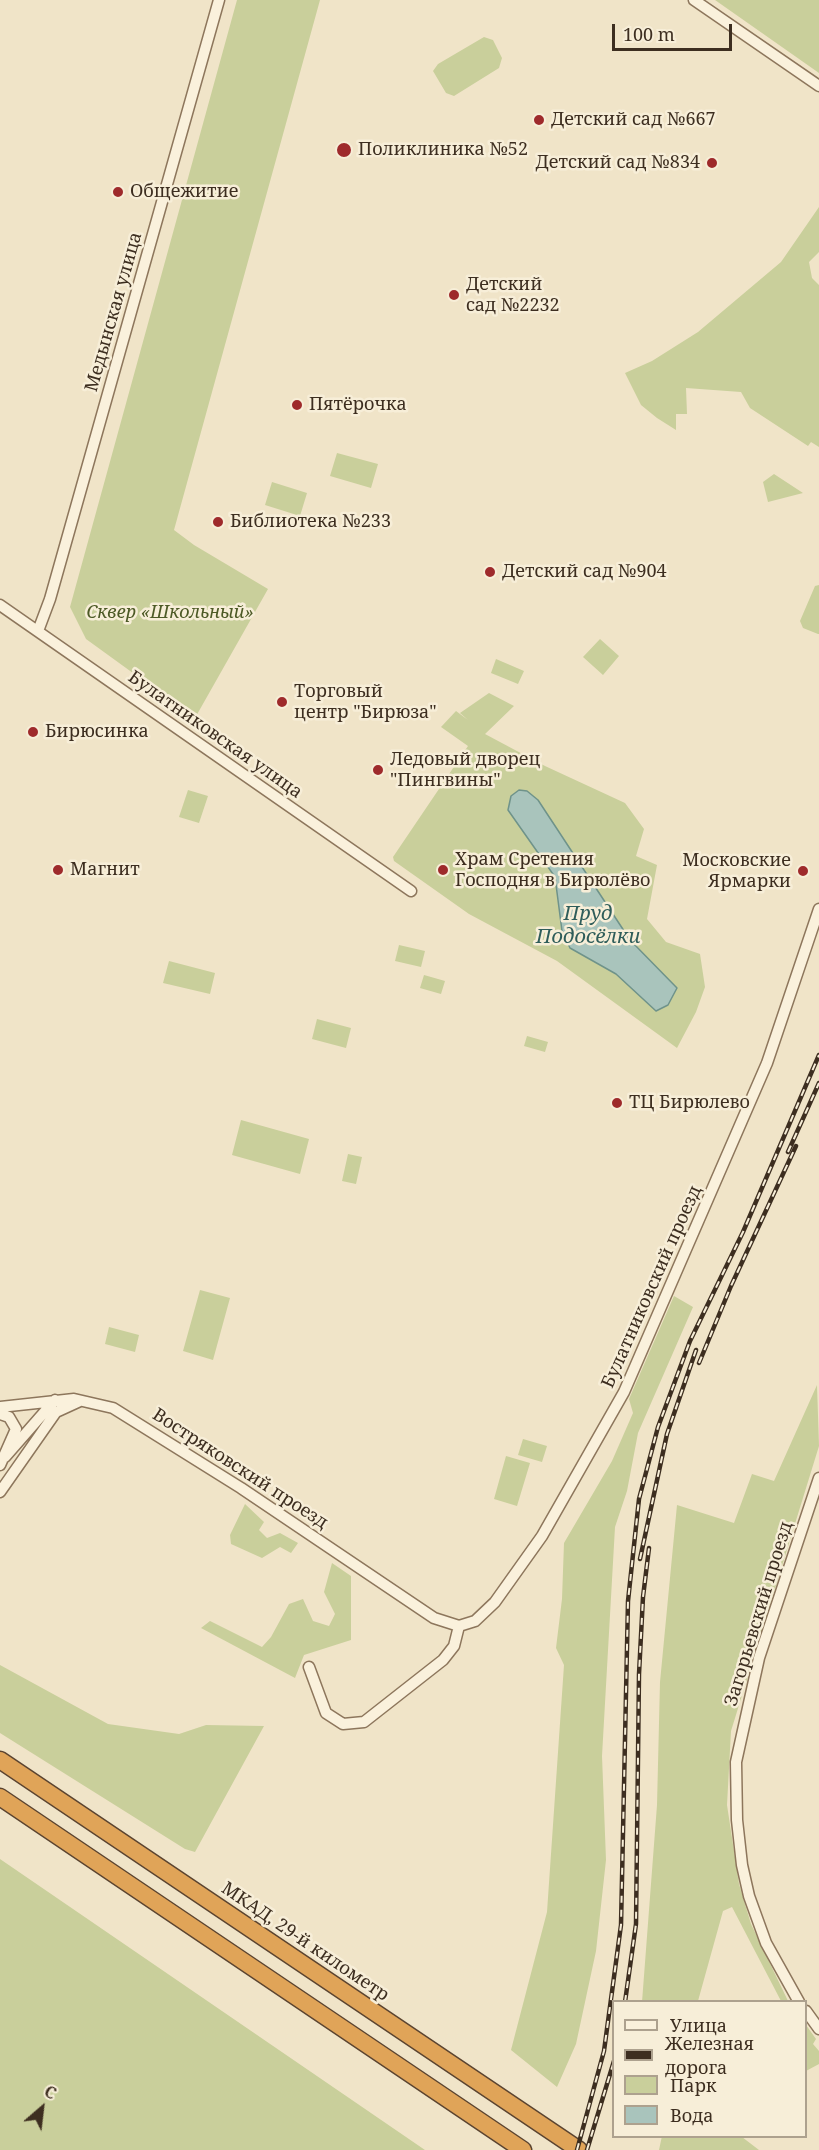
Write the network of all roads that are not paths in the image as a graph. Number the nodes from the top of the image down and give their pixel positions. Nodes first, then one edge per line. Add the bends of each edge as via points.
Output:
1 (219, 0) edge
2 (694, 0) edge
3 (819, 86) edge
4 (0, 605) edge
5 (38, 631) junction
6 (411, 891) dead end
7 (819, 909) edge
8 (83, 1400) junction
9 (48, 1403) junction
10 (0, 1407) edge
11 (0, 1414) edge
12 (40, 1432) junction
13 (3, 1461) edge
14 (819, 1478) edge
15 (0, 1492) edge
16 (458, 1632) junction
17 (309, 1667) dead end
18 (3, 1761) edge
19 (0, 1797) edge
20 (798, 2000) edge
21 (807, 2012) edge
22 (819, 2029) edge
23 (523, 2150) edge
24 (579, 2150) edge

1 - 5 street, Медынская улица
2 - 3 street
4 - 5 street, Булатниковская улица
5 - 6 street, Булатниковская улица
7 - 16 street, Булатниковский проезд via 768,1063 624,1392 557,1512 515,1576 481,1617
8 - 9 street, Востряковский проезд
8 - 12 street via 56,1412
8 - 16 street, Востряковский проезд via 129,1416
9 - 10 street, Востряковский проезд
9 - 12 street
9 - 13 street
11 - 13 street via 9,1416 16,1425
12 - 15 street
14 - 20 street, Загорьевский проезд via 759,1658 736,1762 737,1820 749,1896 766,1943
16 - 17 street, Булатниковский проезд via 449,1654 432,1672 364,1722 343,1724 326,1713
18 - 24 highway, МКАД, 29-й километр
19 - 23 highway
21 - 22 street

